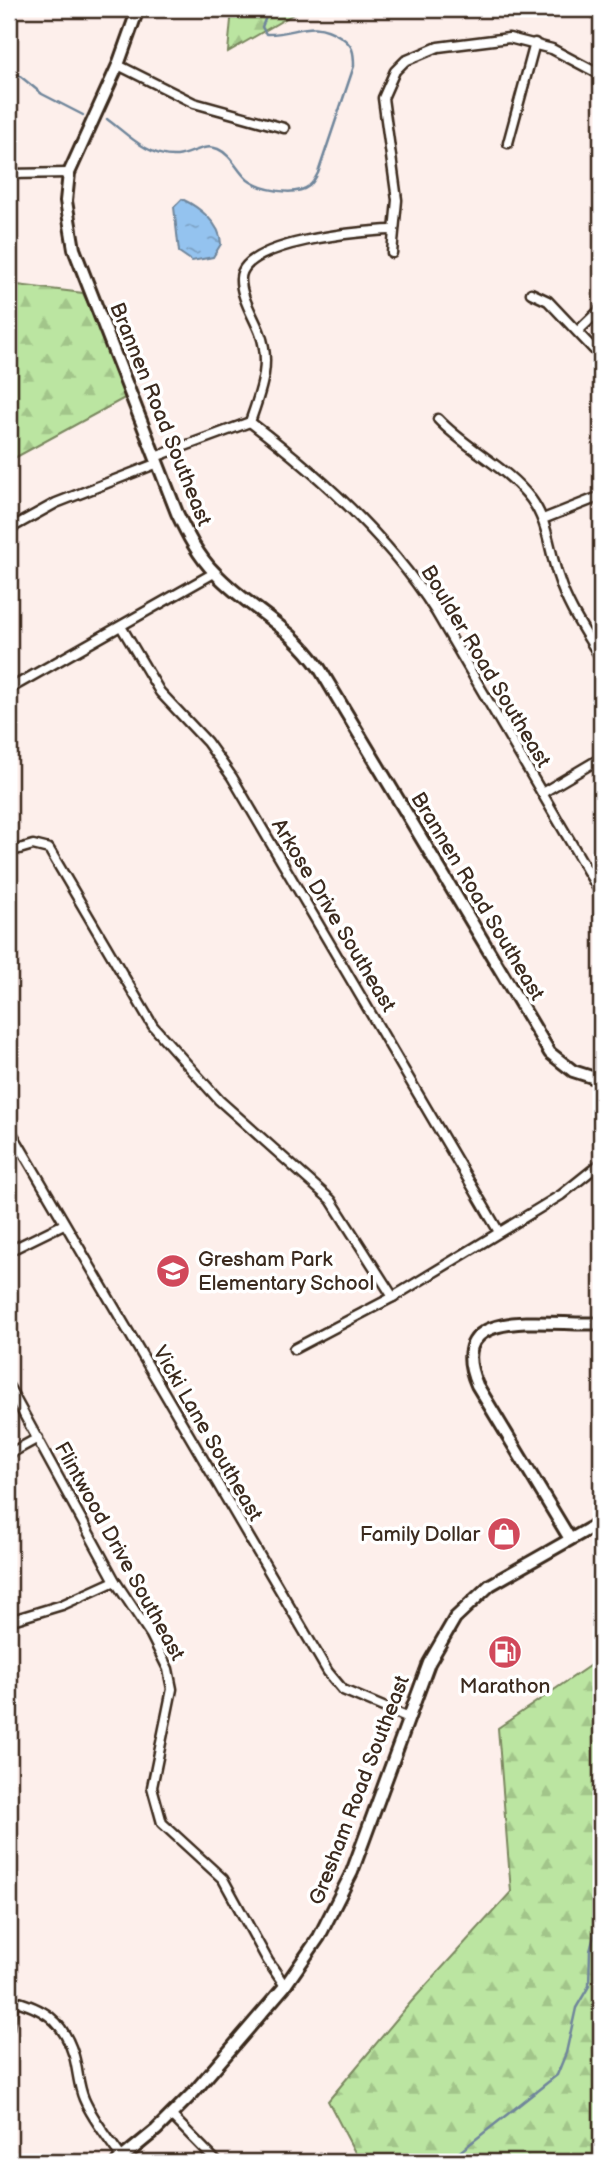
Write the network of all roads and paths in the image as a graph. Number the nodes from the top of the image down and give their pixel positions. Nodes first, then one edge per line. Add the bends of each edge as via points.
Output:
1 (138, 9) edge
2 (535, 43) junction
3 (118, 65) junction
4 (601, 75) edge
5 (284, 128) dead end
6 (508, 143) dead end
7 (69, 173) junction
8 (9, 174) edge
9 (392, 230) junction
10 (392, 253) dead end
11 (531, 293) dead end
12 (601, 309) edge
13 (578, 331) junction
14 (601, 357) edge
15 (438, 419) dead end
16 (250, 422) junction
17 (157, 460) junction
18 (601, 496) edge
19 (543, 519) junction
20 (9, 529) edge
21 (214, 573) junction
22 (122, 628) junction
23 (601, 659) edge
24 (9, 689) edge
25 (601, 758) edge
26 (542, 793) junction
27 (9, 852) edge
28 (601, 894) edge
29 (601, 1080) edge
30 (9, 1128) edge
31 (601, 1163) edge
32 (64, 1224) junction
33 (499, 1232) junction
34 (9, 1251) edge
35 (393, 1297) junction
36 (601, 1323) edge
37 (294, 1349) dead end
38 (9, 1387) edge
39 (37, 1438) junction
40 (9, 1454) edge
41 (601, 1522) edge
42 (570, 1539) junction
43 (115, 1581) junction
44 (9, 1621) edge
45 (410, 1718) junction
46 (285, 1986) junction
47 (11, 1999) edge
48 (9, 2028) edge
49 (171, 2115) junction
50 (119, 2160) edge
51 (217, 2162) edge

1 - 3 street, Brannen Road Southeast
2 - 4 street
2 - 6 street
2 - 9 street via 509,38 438,47 415,54 395,71 383,98 397,200
3 - 5 street via 194,103
3 - 7 street, Brannen Road Southeast
7 - 8 street
7 - 17 street, Brannen Road Southeast via 66,201 74,250
9 - 10 street
9 - 16 street via 334,236 268,251 244,268 241,279 262,338 265,362
11 - 13 street via 548,301
12 - 13 street
13 - 14 street
15 - 19 street via 455,438 517,482
16 - 17 street
16 - 26 street, Boulder Road Southeast via 380,538 407,568
17 - 20 street via 56,503
17 - 21 street, Brannen Road Southeast via 184,528
18 - 19 street
19 - 23 street via 565,595
21 - 22 street
21 - 29 street, Brannen Road Southeast via 284,628 313,659 541,1041 560,1063
22 - 24 street
22 - 33 street, Arkose Drive Southeast via 160,692 207,742 232,777
25 - 26 street
26 - 28 street, Boulder Road Southeast
27 - 35 street via 33,845 49,849 153,1026 219,1100 331,1200
30 - 32 street, Vicki Lane Southeast
31 - 33 street via 578,1184
32 - 34 street
32 - 45 street, Vicki Lane Southeast via 328,1672 343,1690
33 - 35 street
35 - 37 street
36 - 42 street via 498,1324 483,1333 471,1353 470,1369 477,1385
38 - 39 street, Flintwood Drive Southeast
39 - 40 street
39 - 43 street, Flintwood Drive Southeast
41 - 42 street, Gresham Road Southeast
42 - 45 street, Gresham Road Southeast via 500,1578 461,1612 429,1663
43 - 44 street via 62,1605
43 - 46 street, Flintwood Drive Southeast via 151,1635 168,1669 172,1689 152,1787 162,1823 223,1879
45 - 46 street, Gresham Road Southeast via 337,1905
46 - 49 street, Gresham Road Southeast
47 - 48 street
47 - 50 street via 46,2012 60,2029 73,2055 82,2096
49 - 50 street, Gresham Road Southeast
49 - 51 street

